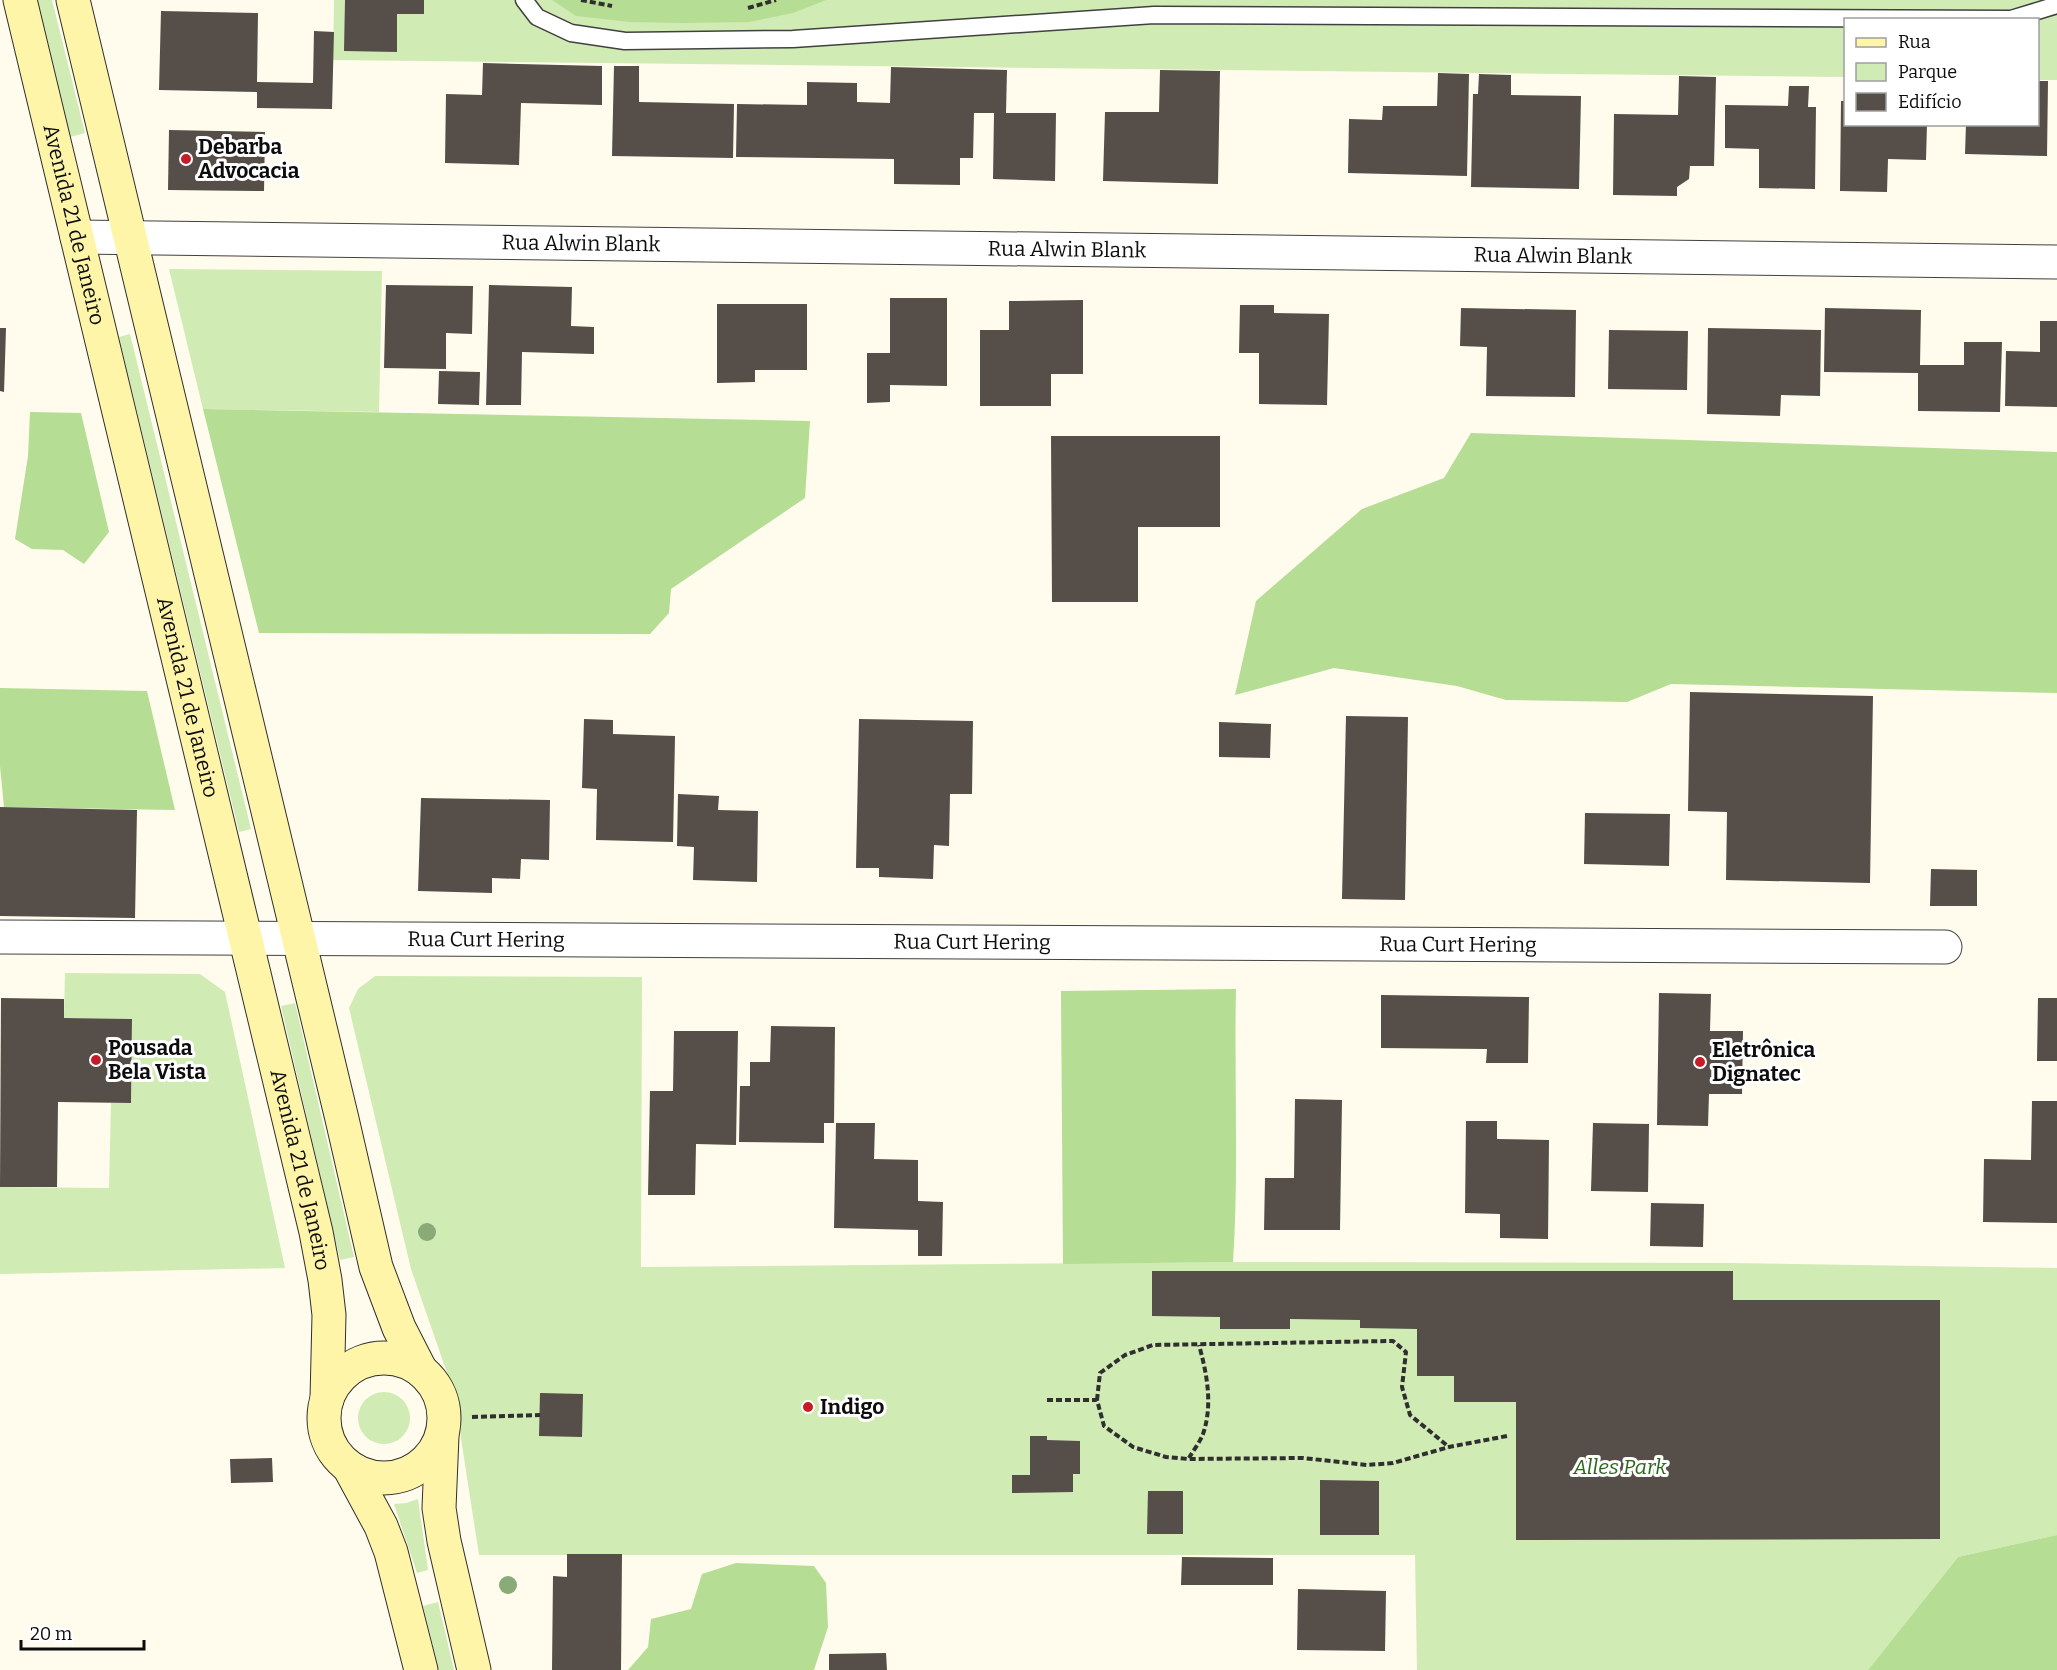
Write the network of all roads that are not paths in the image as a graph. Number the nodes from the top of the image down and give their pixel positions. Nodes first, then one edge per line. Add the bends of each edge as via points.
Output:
1 (20, 0) edge
2 (73, 0) edge
3 (524, 0) edge
4 (2057, 5) edge
5 (1844, 18) edge
6 (2015, 18) edge
7 (77, 237) junction
8 (130, 238) junction
9 (2057, 262) edge
10 (0, 937) edge
11 (246, 938) junction
12 (298, 938) junction
13 (1945, 946) dead end
14 (420, 1369) junction
15 (327, 1399) junction
16 (443, 1427) junction
17 (349, 1467) junction
18 (421, 1670) edge
19 (474, 1670) edge

1 - 7 main road, Avenida 21 de Janeiro
2 - 8 main road
3 - 5 lane via 537,17 571,33 625,41 793,39 1154,15
4 - 6 lane
7 - 8 street, Rua Alwin Blank
7 - 11 main road, Avenida 21 de Janeiro
8 - 9 street, Rua Alwin Blank
8 - 12 main road
10 - 11 street, Rua Curt Hering
11 - 12 street, Rua Curt Hering
11 - 15 main road, Avenida 21 de Janeiro via 325,1280 329,1315
12 - 13 street, Rua Curt Hering
12 - 14 main road via 376,1267 399,1328
14 - 15 main road via 384,1358 365,1361 334,1383
14 - 16 main road via 442,1398
15 - 17 main road via 327,1437
16 - 17 main road via 433,1453 421,1466 403,1475 385,1478
16 - 19 main road via 439,1509
17 - 18 main road via 391,1552

